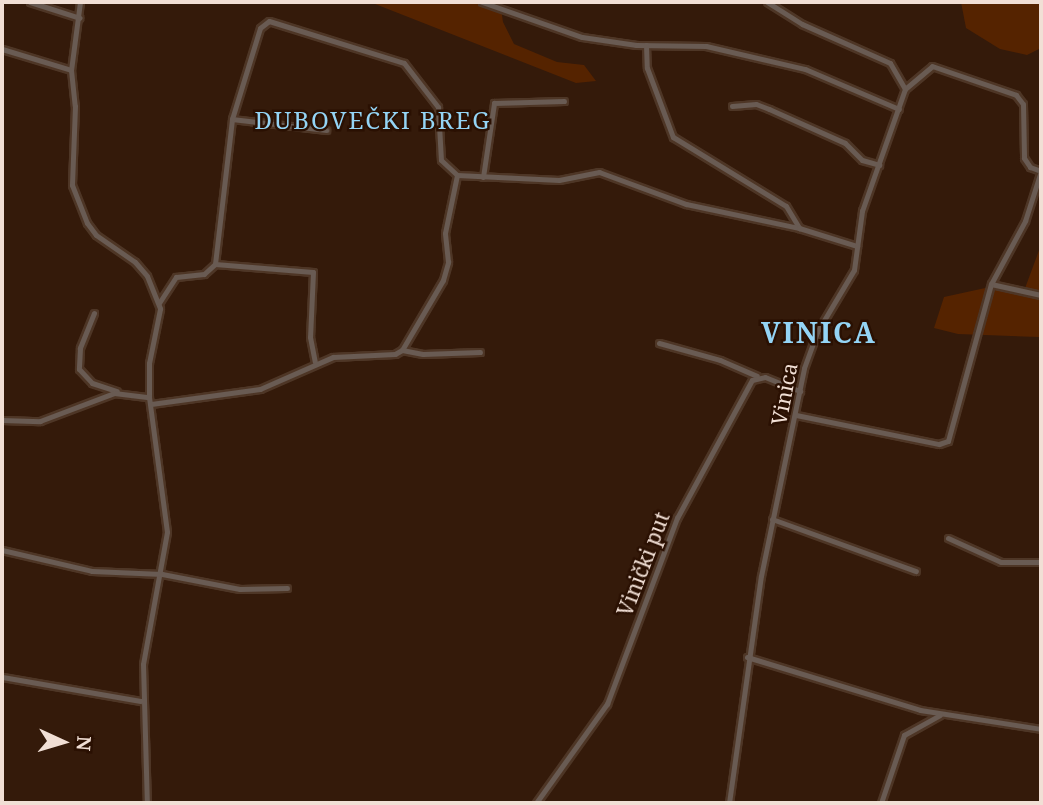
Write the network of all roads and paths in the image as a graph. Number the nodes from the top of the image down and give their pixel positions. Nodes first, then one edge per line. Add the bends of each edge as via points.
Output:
1 (30, 2) edge
2 (80, 2) edge
3 (482, 2) edge
4 (767, 2) edge
5 (80, 18) junction
6 (646, 45) junction
7 (2, 49) edge
8 (71, 70) junction
9 (905, 89) junction
10 (564, 101) dead end
11 (732, 106) dead end
12 (899, 109) junction
13 (232, 120) junction
14 (326, 130) dead end
15 (879, 165) junction
16 (1041, 171) edge
17 (457, 175) junction
18 (483, 177) junction
19 (799, 228) junction
20 (857, 246) junction
21 (215, 264) junction
22 (991, 284) junction
23 (1041, 295) edge
24 (159, 303) junction
25 (94, 313) dead end
26 (659, 343) dead end
27 (402, 350) junction
28 (480, 352) dead end
29 (315, 362) junction
30 (757, 376) junction
31 (800, 391) junction
32 (120, 392) junction
33 (149, 397) junction
34 (151, 404) junction
35 (796, 415) junction
36 (2, 420) edge
37 (772, 519) junction
38 (947, 538) dead end
39 (2, 550) edge
40 (1041, 562) edge
41 (916, 571) dead end
42 (162, 574) junction
43 (287, 588) dead end
44 (747, 657) junction
45 (2, 677) edge
46 (141, 701) junction
47 (940, 715) junction
48 (1041, 729) edge
49 (147, 803) edge
50 (536, 803) edge
51 (729, 803) edge
52 (881, 803) edge

1 - 5 street
2 - 5 street
3 - 6 street via 582,37
4 - 9 street via 802,24 890,63
5 - 8 street
6 - 12 street via 706,46 805,69
6 - 19 street via 647,68 673,137 786,206
7 - 8 street
8 - 24 street via 75,106 71,172 77,203 96,235 135,262
9 - 12 street, Vinica
9 - 16 street via 932,65 1016,95 1023,104 1024,158 1030,167
10 - 18 street via 494,103
11 - 15 street via 755,103 845,143 862,160
12 - 15 street, Vinica
13 - 14 street
13 - 17 street via 260,28 269,21 404,63 438,107 441,160
13 - 21 street
15 - 20 street, Vinica via 859,223
16 - 22 street via 1025,221
17 - 18 street
17 - 27 street via 445,233 448,262 443,280
18 - 19 street via 559,180 599,172 686,204
19 - 20 street
20 - 31 street, Vinica via 850,277 814,339
21 - 24 street via 204,274 176,277
21 - 29 street via 313,272 310,337
22 - 23 street
22 - 35 street via 945,444
24 - 33 street
25 - 32 street via 80,348 79,369 92,383
26 - 30 street
27 - 28 street
27 - 29 street
29 - 34 street via 260,389
30 - 31 street
30 - 50 street, Vinički put via 677,518 607,704
31 - 35 street, Vinica
32 - 33 street
32 - 36 street via 40,421
33 - 34 street
34 - 42 street via 167,514
35 - 37 street, Vinica
37 - 41 street
37 - 44 street, Vinica
38 - 40 street via 1001,562
39 - 42 street via 92,571
42 - 43 street via 228,588
42 - 46 street via 143,664
44 - 47 street
44 - 51 street, Vinica
45 - 46 street
46 - 49 street
47 - 48 street
47 - 52 street via 904,736

